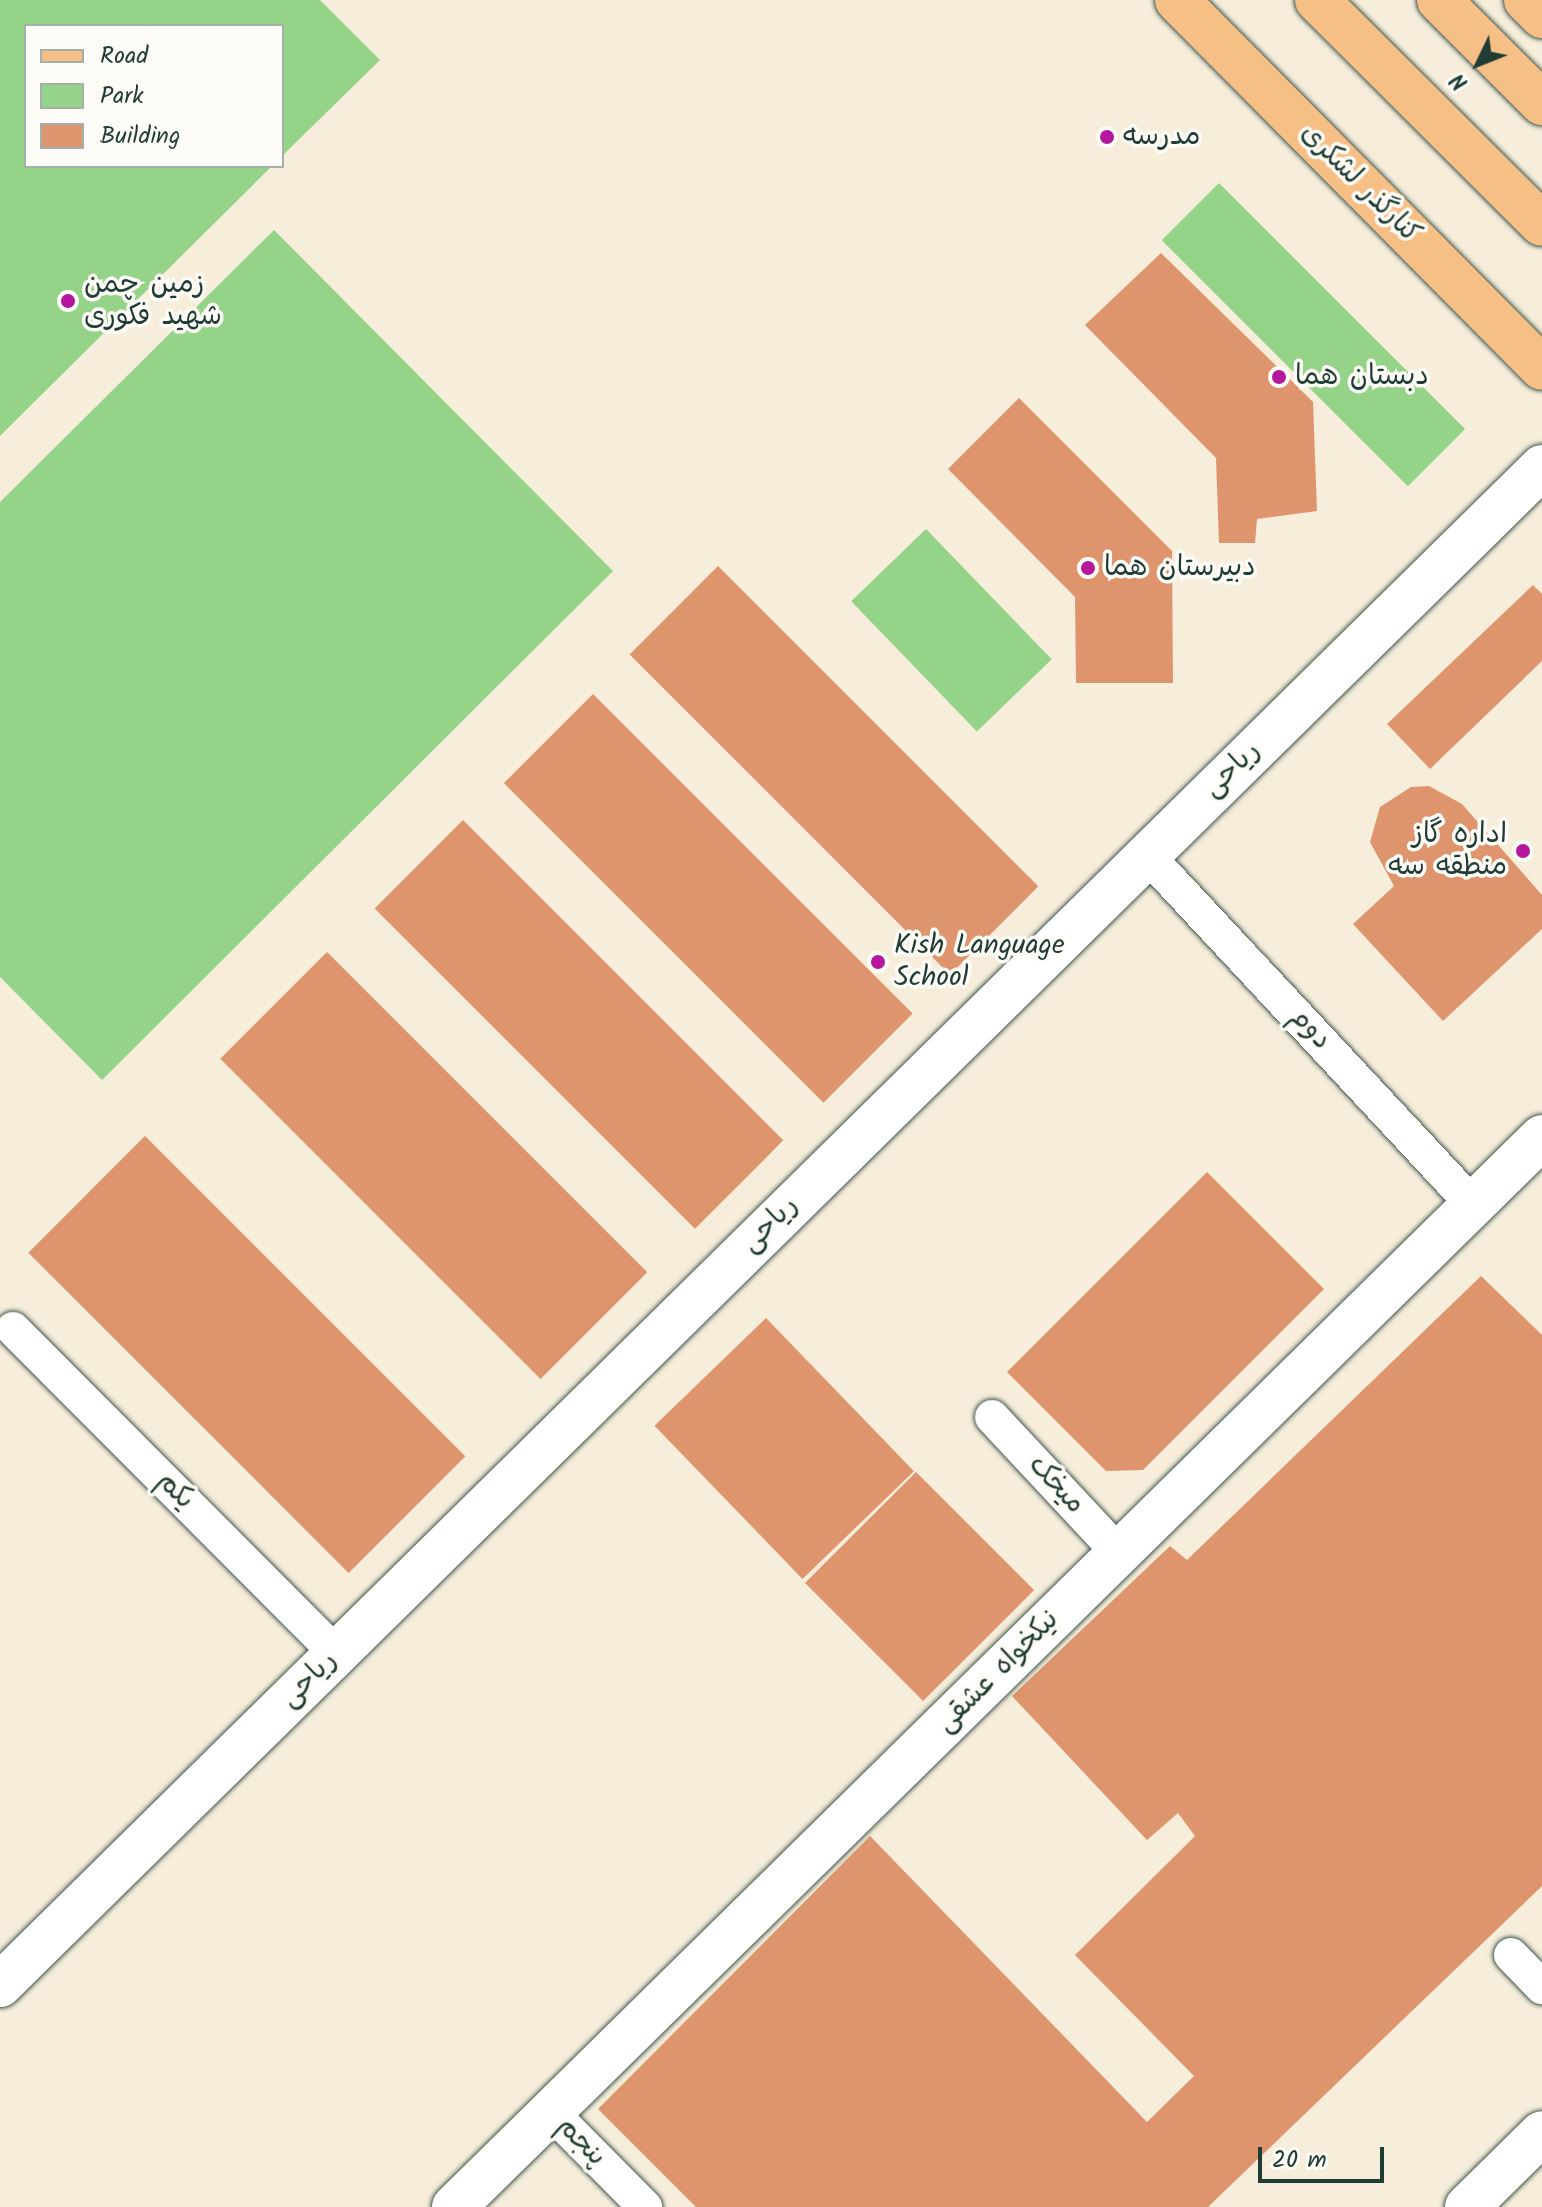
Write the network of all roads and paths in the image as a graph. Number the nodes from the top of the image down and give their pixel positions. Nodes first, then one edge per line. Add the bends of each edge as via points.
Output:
1 (1177, 0) edge
2 (1317, 0) edge
3 (1439, 0) edge
4 (1526, 0) edge
5 (1542, 16) edge
6 (1542, 103) edge
7 (1542, 224) edge
8 (1542, 368) edge
9 (1542, 467) edge
10 (1146, 854) junction
11 (1542, 1137) edge
12 (1473, 1205) junction
13 (13, 1329) dead end
14 (992, 1417) dead end
15 (1119, 1553) junction
16 (336, 1653) junction
17 (1511, 1955) dead end
18 (0, 1985) edge
19 (1542, 1987) edge
20 (551, 2112) junction
21 (1542, 2133) edge
22 (454, 2207) edge
23 (645, 2207) edge
24 (1467, 2207) edge

1 - 8 main road, کنارگذر لشکری
2 - 7 main road
3 - 6 main road
4 - 5 main road
9 - 10 street, ریاحی
10 - 12 street, دوم
10 - 16 street, ریاحی
11 - 12 street, نیکخواه عشقی
12 - 15 street, نیکخواه عشقی
13 - 16 street, یکم
14 - 15 street, میخک
15 - 20 street, نیکخواه عشقی
16 - 18 street, ریاحی
17 - 19 street
20 - 22 street, نیکخواه عشقی
20 - 23 street, پنجم
21 - 24 street

